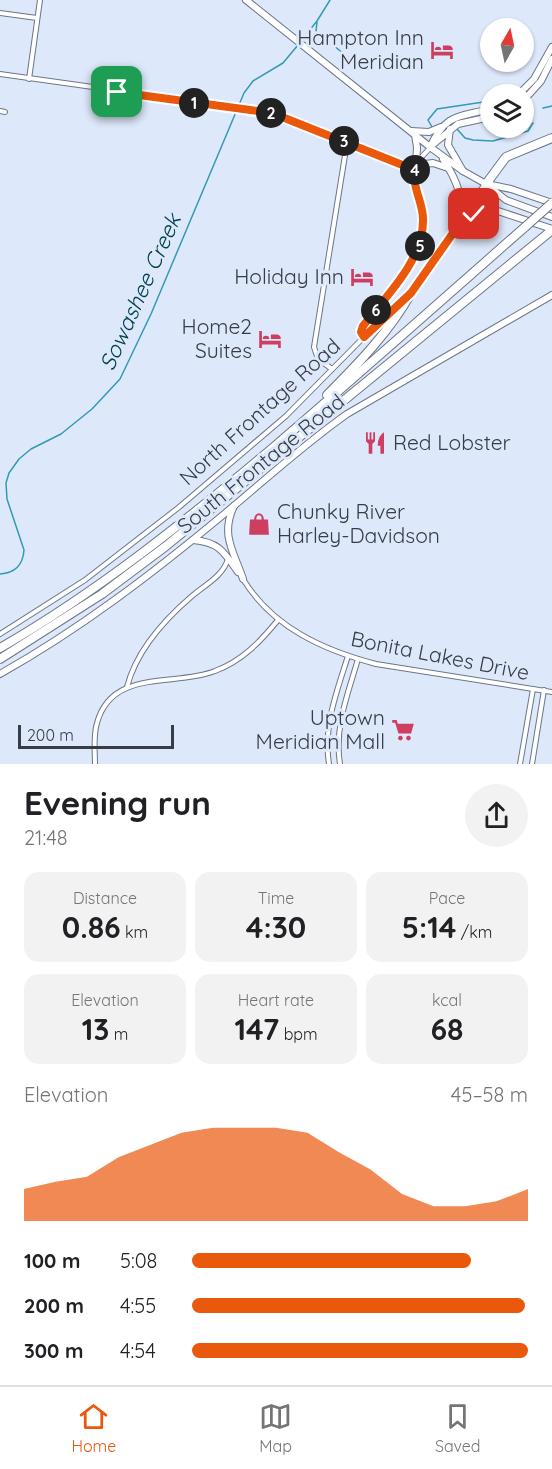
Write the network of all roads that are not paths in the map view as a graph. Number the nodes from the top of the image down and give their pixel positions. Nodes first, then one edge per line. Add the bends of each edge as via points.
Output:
1 (40, 0) edge
2 (246, 0) edge
3 (0, 13) edge
4 (37, 18) junction
5 (552, 46) edge
6 (552, 59) edge
7 (0, 74) edge
8 (29, 79) junction
9 (528, 84) edge
10 (534, 89) edge
11 (480, 111) edge
12 (480, 119) edge
13 (447, 127) junction
14 (413, 133) junction
15 (552, 138) edge
16 (347, 143) junction
17 (430, 147) junction
18 (440, 154) junction
19 (416, 168) junction
20 (449, 168) junction
21 (466, 173) junction
22 (486, 184) junction
23 (416, 191) junction
24 (552, 203) edge
25 (552, 217) edge
26 (458, 226) junction
27 (550, 231) edge
28 (411, 293) junction
29 (552, 295) edge
30 (364, 337) junction
31 (332, 369) junction
32 (314, 413) junction
33 (234, 507) junction
34 (193, 540) junction
35 (229, 559) junction
36 (243, 579) junction
37 (278, 620) junction
38 (0, 634) edge
39 (0, 648) edge
40 (348, 656) junction
41 (0, 659) edge
42 (358, 659) junction
43 (0, 674) edge
44 (127, 687) junction
45 (533, 689) junction
46 (544, 690) junction
47 (552, 692) edge
48 (95, 764) edge
49 (329, 764) edge
50 (340, 764) edge
51 (520, 764) edge
52 (532, 764) edge

1 - 4 street
2 - 14 main road
3 - 4 street
4 - 8 street
5 - 9 main road
6 - 10 main road
7 - 8 street
8 - 16 street via 264,111
11 - 13 main road via 462,114
12 - 13 main road
13 - 14 main road
13 - 17 main road
13 - 21 main road via 448,145
14 - 17 main road
14 - 19 main road
15 - 22 highway via 506,157
16 - 19 street
16 - 31 street via 314,347 316,356
17 - 18 main road
17 - 19 street
18 - 20 main road
18 - 21 main road
19 - 23 street, North Frontage Road
20 - 21 main road
20 - 23 main road via 425,164
20 - 26 main road via 462,203
21 - 22 main road
22 - 24 main road
22 - 25 main road via 506,200
22 - 26 main road
23 - 30 street, North Frontage Road via 423,217 420,247 363,326
24 - 32 highway, bridge
26 - 27 main road via 478,212 492,209
26 - 28 main road
27 - 41 highway via 166,546 93,600
28 - 30 main road
28 - 32 highway via 381,336
29 - 33 main road, South Frontage Road via 347,414
30 - 31 street, North Frontage Road
31 - 38 street, North Frontage Road via 286,416 134,543
32 - 39 highway via 160,541 52,618
33 - 34 main road, South Frontage Road
33 - 36 main road via 227,530
34 - 35 main road via 216,545
34 - 43 main road, South Frontage Road via 72,631
35 - 36 main road
35 - 44 street via 224,570 180,608 145,647
36 - 37 street, Bonita Lakes Drive via 260,604
37 - 40 street, Bonita Lakes Drive
37 - 44 street via 246,654 223,668 194,677
40 - 42 street, Bonita Lakes Drive
40 - 49 street via 328,724
42 - 45 street, Bonita Lakes Drive
42 - 50 street via 340,722
44 - 48 street via 111,698 101,712 94,737
45 - 46 street, Bonita Lakes Drive
45 - 51 street
46 - 47 street, Bonita Lakes Drive
46 - 52 street

